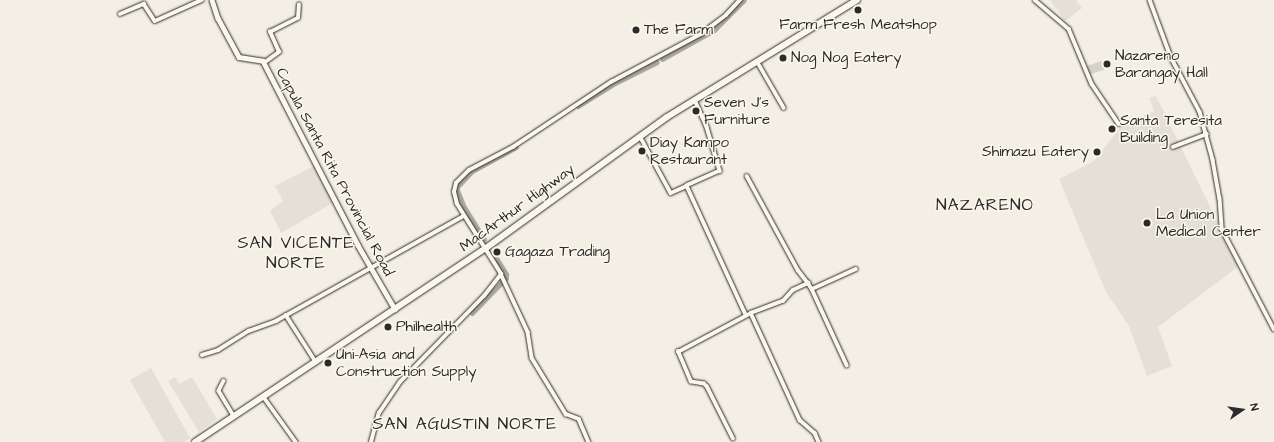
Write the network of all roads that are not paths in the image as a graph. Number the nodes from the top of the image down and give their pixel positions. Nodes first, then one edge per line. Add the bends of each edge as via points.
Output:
1 (202, 0) edge
2 (212, 0) edge
3 (740, 0) edge
4 (857, 0) edge
5 (1035, 0) edge
6 (1150, 0) edge
7 (299, 5) dead end
8 (120, 14) dead end
9 (758, 61) junction
10 (264, 63) junction
11 (696, 100) junction
12 (784, 108) dead end
13 (1119, 124) dead end
14 (1207, 134) junction
15 (640, 136) junction
16 (1173, 147) dead end
17 (747, 176) dead end
18 (687, 186) junction
19 (464, 216) junction
20 (486, 248) junction
21 (370, 266) junction
22 (856, 269) dead end
23 (501, 274) junction
24 (808, 283) junction
25 (812, 289) junction
26 (395, 309) junction
27 (751, 313) junction
28 (286, 315) junction
29 (746, 315) junction
30 (1274, 329) edge
31 (202, 355) dead end
32 (316, 362) junction
33 (847, 366) dead end
34 (224, 381) dead end
35 (263, 396) junction
36 (234, 416) junction
37 (733, 439) dead end
38 (195, 442) edge
39 (296, 442) edge
40 (372, 442) edge
41 (589, 442) edge
42 (819, 442) edge

1 - 8 street via 155,21 144,4
2 - 10 street, Capula Santa Rita Provincial Road via 218,18 239,57
3 - 19 street via 726,15 701,34 611,82 513,147 469,170 456,183 454,192
4 - 9 highway, MacArthur Highway
5 - 13 street via 1041,8 1069,29 1092,84
6 - 14 street via 1171,57 1195,100
7 - 10 street via 298,18 270,32 279,52
9 - 11 highway, MacArthur Highway
9 - 12 street
10 - 21 street, Capula Santa Rita Provincial Road
11 - 15 highway, MacArthur Highway
11 - 18 street via 720,171
14 - 16 street
14 - 30 street via 1220,198 1222,229
15 - 18 street via 671,193
15 - 20 highway, MacArthur Highway
17 - 24 street via 798,270
18 - 29 street
19 - 20 street
19 - 21 street
20 - 23 street
20 - 26 highway, MacArthur Highway
21 - 26 street, Capula Santa Rita Provincial Road
21 - 28 street
22 - 25 street
23 - 40 street via 484,296 400,382 378,413
23 - 41 street via 528,332 532,358 566,414 579,419
24 - 25 street
24 - 27 street via 788,293 783,301
25 - 33 street
26 - 32 highway, MacArthur Highway
27 - 29 street
27 - 42 street via 800,420 814,431
28 - 31 street via 249,331 218,350
28 - 32 street
29 - 37 street via 678,352 691,382 707,387
32 - 35 highway, MacArthur Highway
34 - 36 street via 219,386 219,391
35 - 36 highway, MacArthur Highway
35 - 39 street
36 - 38 highway, MacArthur Highway

